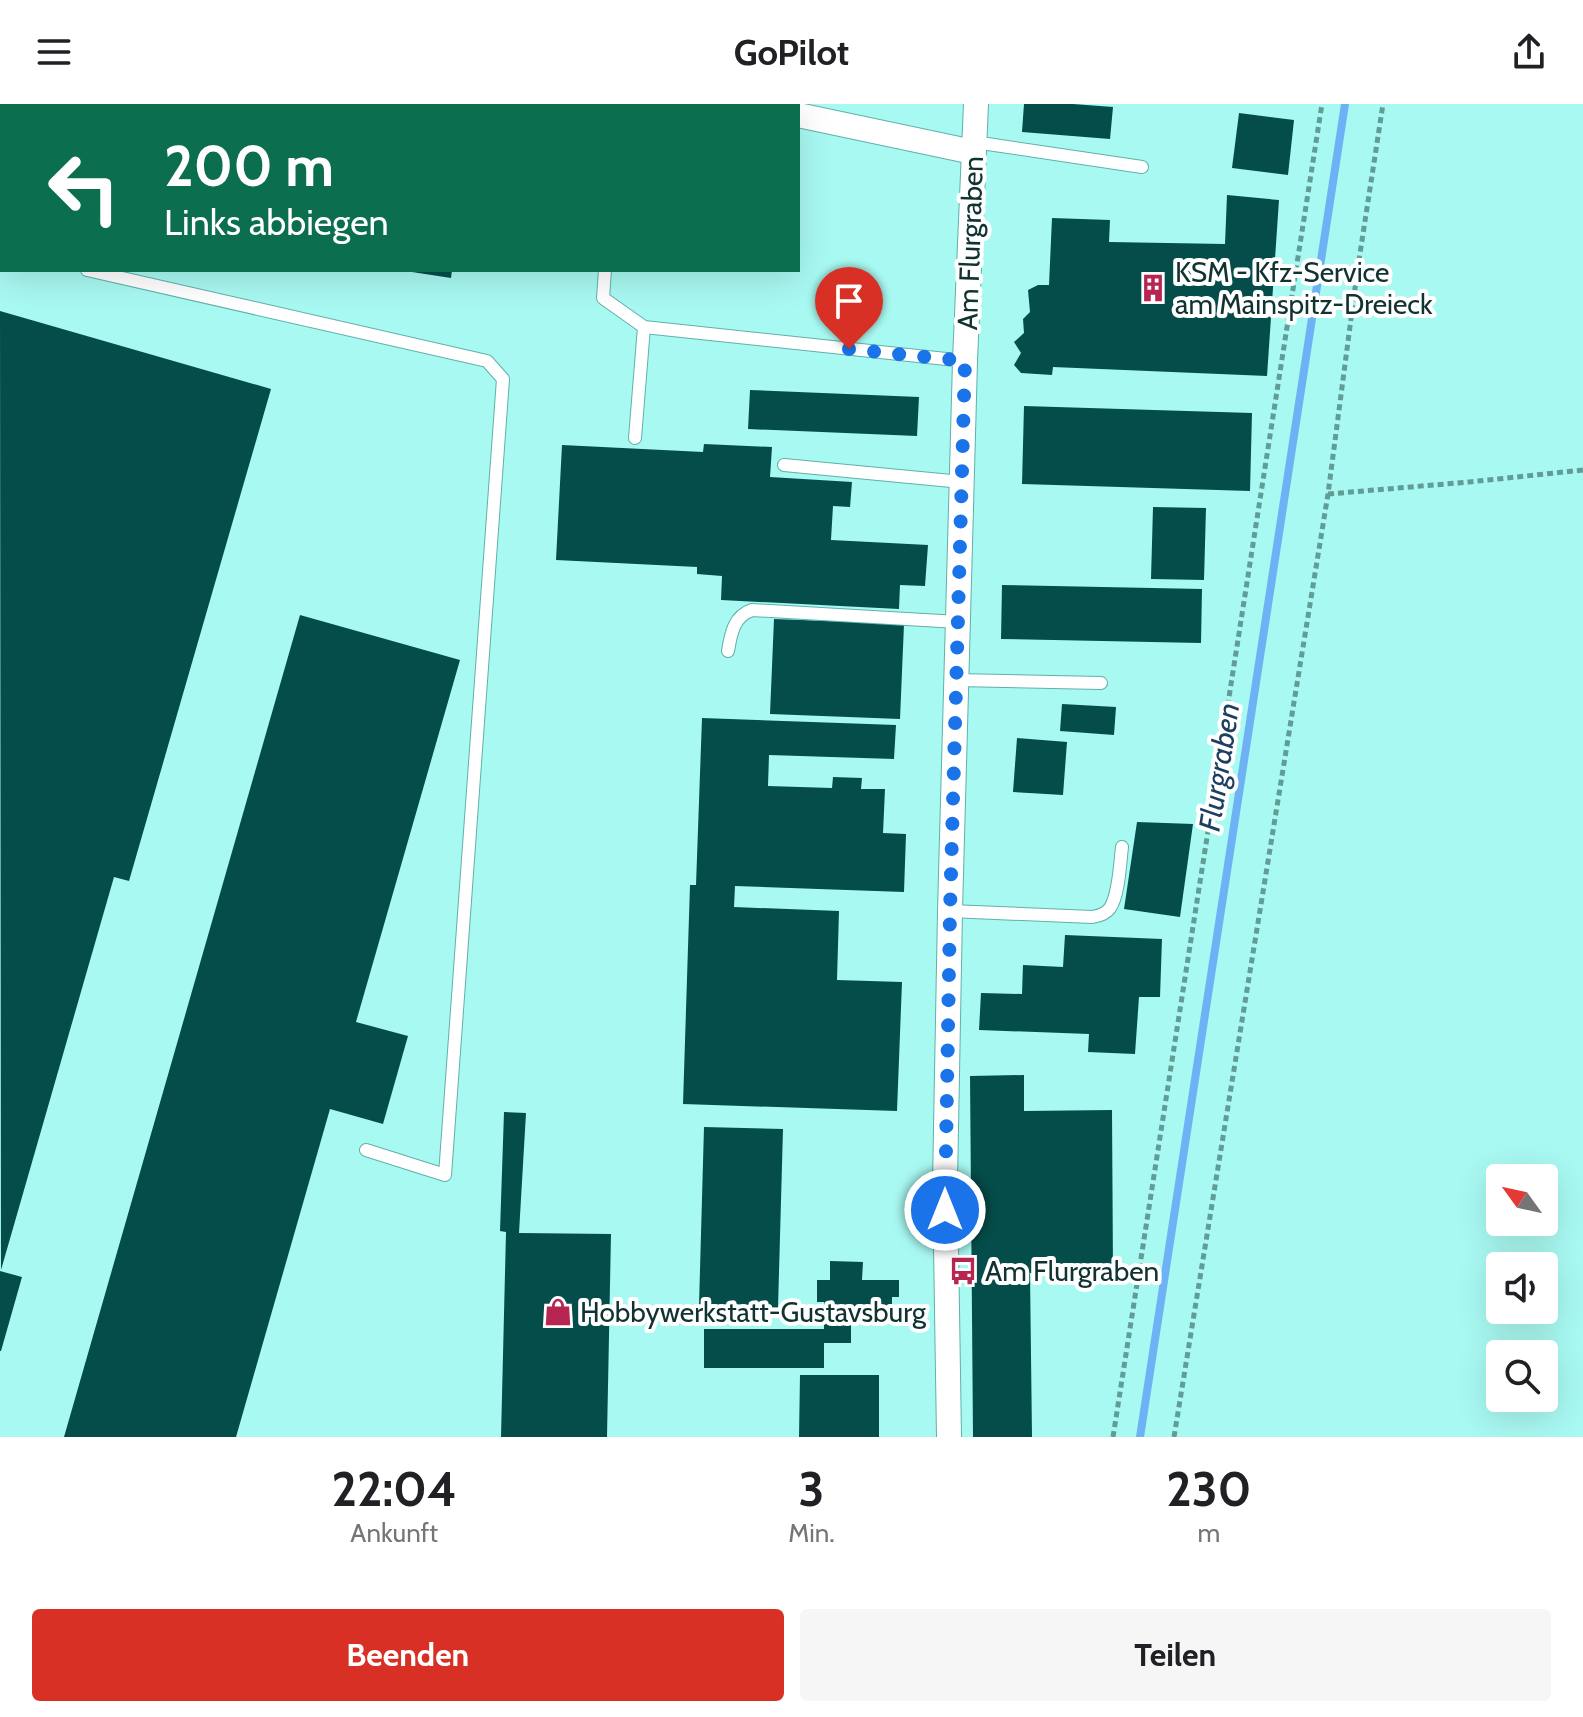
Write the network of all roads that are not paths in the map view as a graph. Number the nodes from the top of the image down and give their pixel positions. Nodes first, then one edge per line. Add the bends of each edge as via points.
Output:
1 (976, 104) edge
2 (800, 115) edge
3 (974, 147) junction
4 (1142, 167) dead end
5 (96, 272) edge
6 (605, 272) edge
7 (644, 327) junction
8 (965, 361) junction
9 (635, 438) dead end
10 (784, 465) dead end
11 (962, 482) junction
12 (958, 622) junction
13 (728, 651) dead end
14 (956, 680) junction
15 (1101, 683) dead end
16 (1122, 847) dead end
17 (950, 911) junction
18 (366, 1150) dead end
19 (949, 1437) edge

1 - 3 street, Am Flurgraben
2 - 3 street
3 - 4 lane
3 - 8 street, Am Flurgraben
5 - 18 lane via 487,361 503,379 445,1175
6 - 7 lane via 603,298
7 - 8 lane
7 - 9 lane
8 - 11 street, Am Flurgraben
10 - 11 lane
11 - 12 street, Am Flurgraben
12 - 13 lane via 752,610 738,618
12 - 14 street, Am Flurgraben
14 - 15 lane
14 - 17 street, Am Flurgraben
16 - 17 lane via 1115,892 1101,916
17 - 19 street, Am Flurgraben via 945,1183

